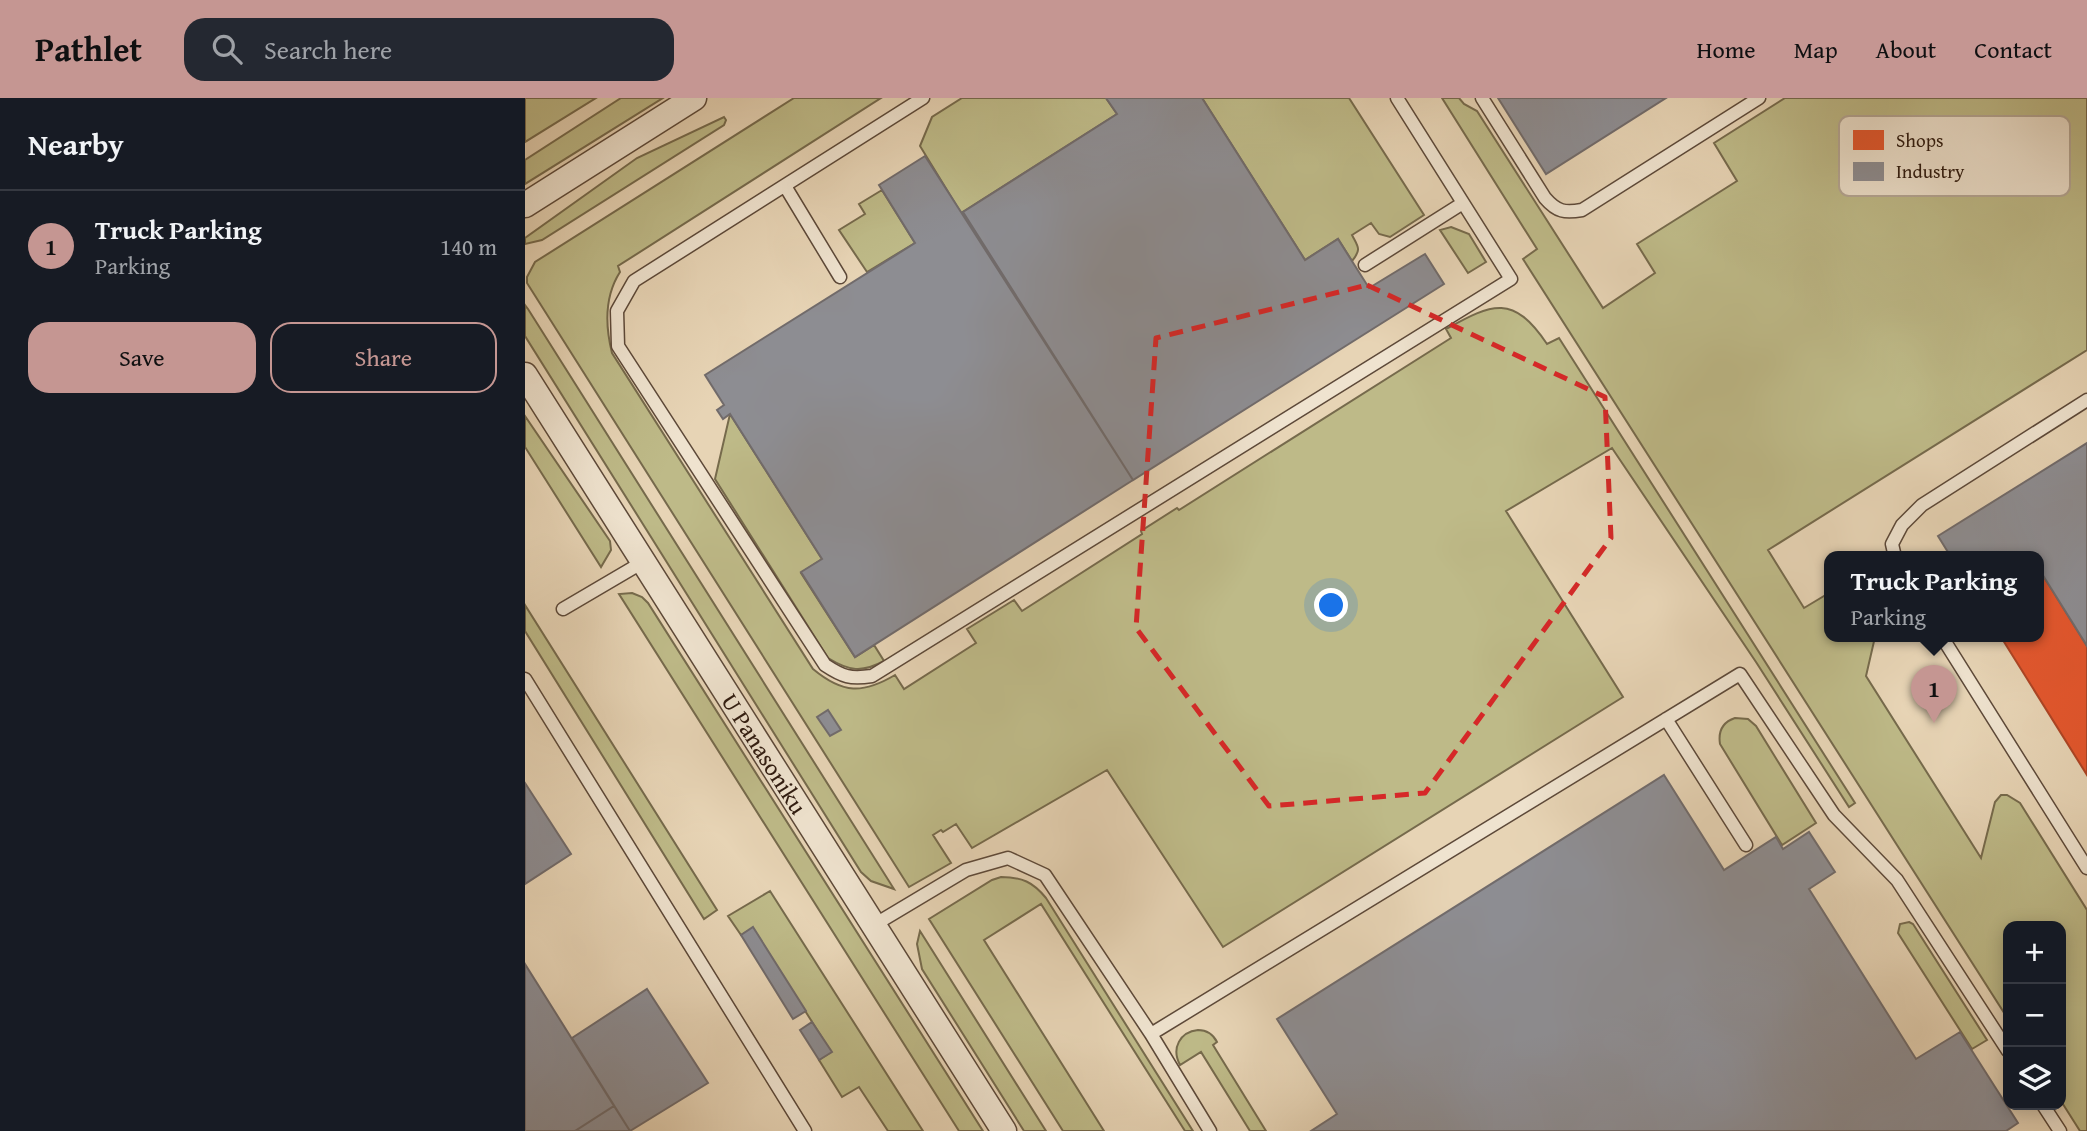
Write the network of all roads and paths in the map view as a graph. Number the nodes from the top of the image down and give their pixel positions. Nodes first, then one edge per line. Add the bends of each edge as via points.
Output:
1 (694, 98) edge
2 (923, 98) edge
3 (1397, 98) edge
4 (1482, 98) edge
5 (1759, 98) edge
6 (785, 186) junction
7 (1463, 203) junction
8 (525, 205) edge
9 (1365, 265) dead end
10 (840, 277) dead end
11 (525, 375) edge
12 (2087, 400) edge
13 (1894, 551) edge
14 (643, 562) junction
15 (563, 609) dead end
16 (1945, 642) edge
17 (525, 679) edge
18 (1666, 719) junction
19 (1746, 845) dead end
20 (2087, 868) edge
21 (874, 926) junction
22 (1151, 1034) junction
23 (2005, 1047) edge
24 (2046, 1110) edge
25 (804, 1131) edge
26 (1004, 1131) edge
27 (1210, 1131) edge
28 (2060, 1131) edge

1 - 8 street
2 - 6 lane
3 - 7 lane
4 - 5 lane via 1545,198 1554,209 1566,213 1582,210
6 - 7 lane via 634,281 617,311 618,346 825,665 853,678 872,676 1511,279
6 - 10 lane
7 - 9 lane
11 - 14 street, U Panasoniku
12 - 13 lane via 1922,505 1902,526 1892,544
14 - 15 lane
14 - 21 street, U Panasoniku
16 - 20 lane
17 - 25 lane
18 - 19 lane
18 - 22 lane
18 - 23 lane via 1740,674 1834,815 1897,880
21 - 22 lane via 966,870 1008,858 1045,875
21 - 26 street, U Panasoniku
22 - 27 lane
24 - 28 lane

